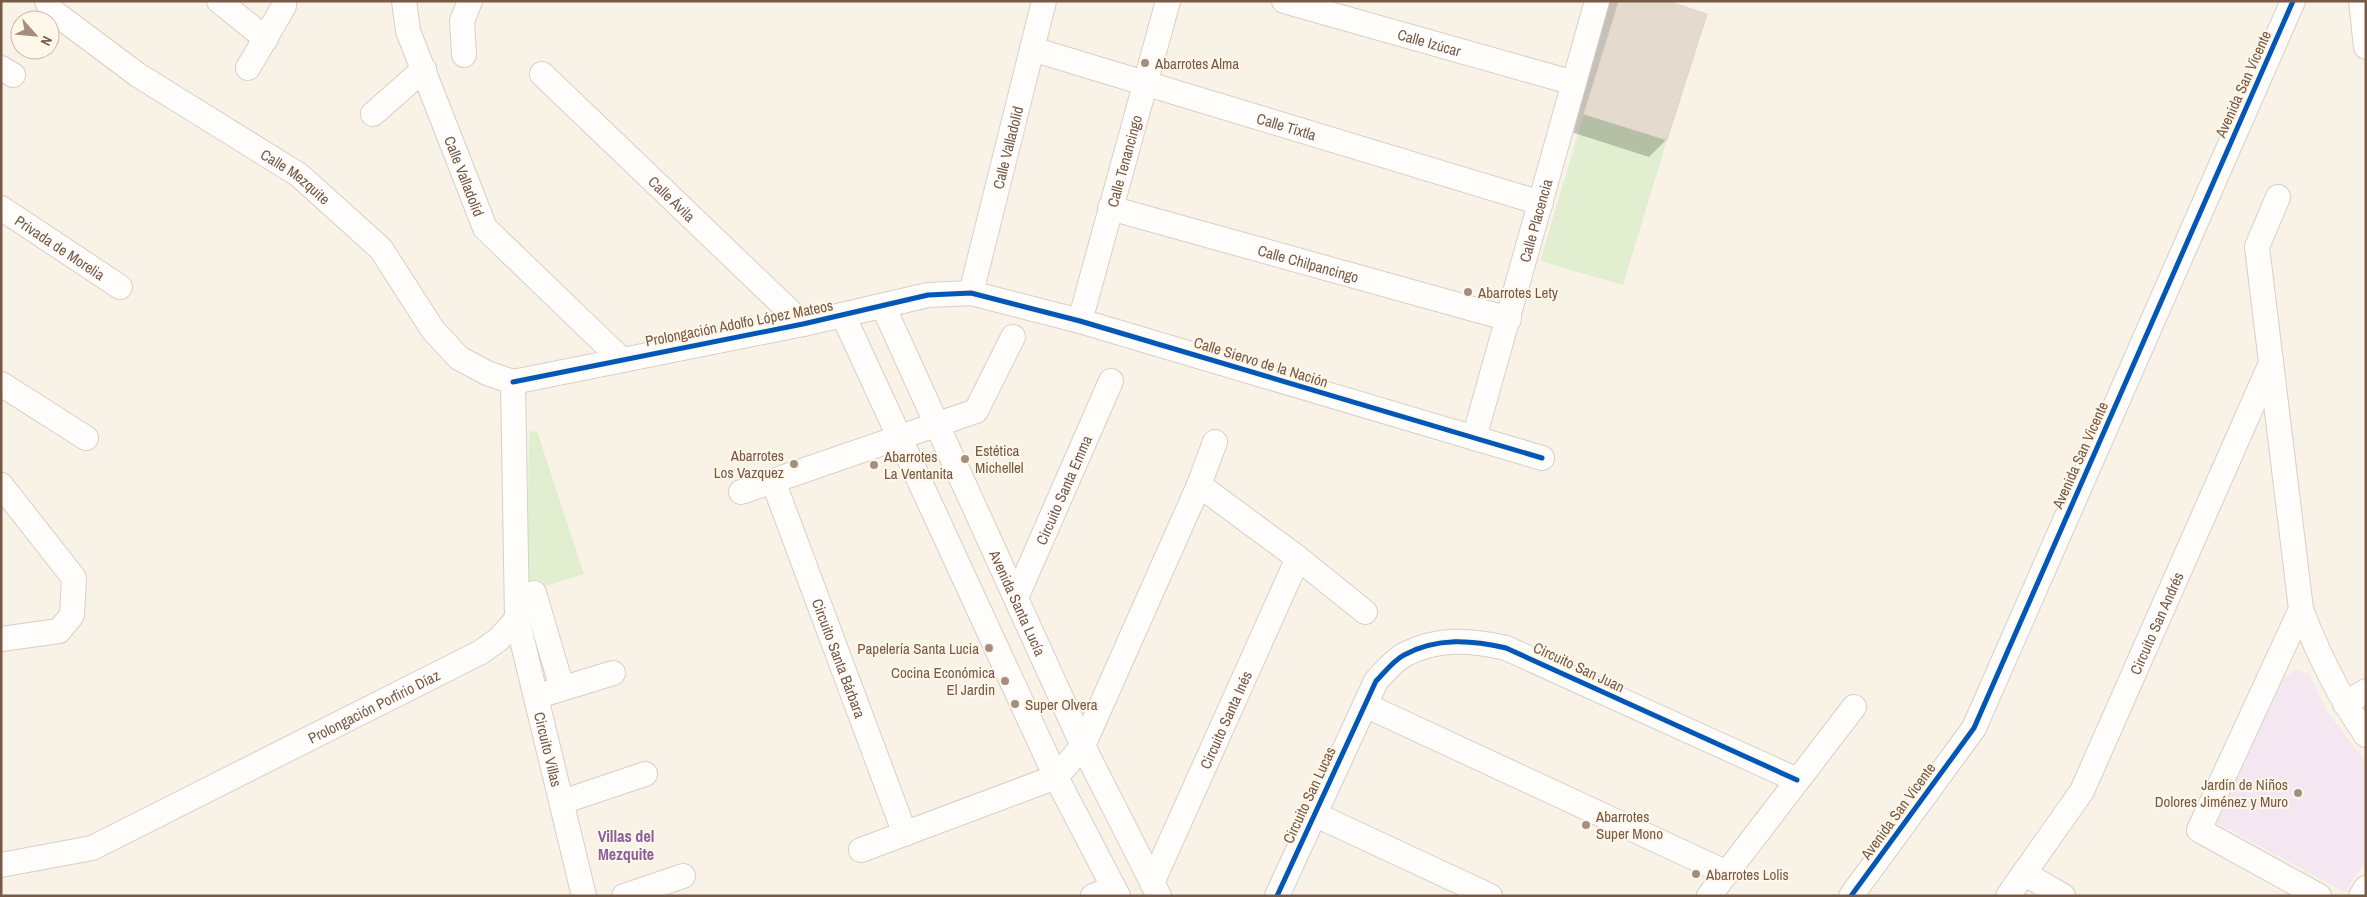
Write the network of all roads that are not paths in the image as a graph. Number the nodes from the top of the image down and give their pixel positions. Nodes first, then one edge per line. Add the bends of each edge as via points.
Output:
1 (47, 1) edge
2 (219, 1) edge
3 (284, 1) edge
4 (404, 1) edge
5 (470, 1) edge
6 (1044, 1) edge
7 (1168, 1) edge
8 (1284, 1) edge
9 (1597, 1) edge
10 (2293, 1) edge
11 (2360, 1) edge
12 (266, 39) junction
13 (2366, 47) edge
14 (1032, 49) junction
15 (464, 55) dead end
16 (248, 68) dead end
17 (424, 69) junction
18 (542, 74) dead end
19 (1574, 83) junction
20 (1145, 84) junction
21 (373, 114) dead end
22 (2278, 196) dead end
23 (1541, 203) junction
24 (1, 208) edge
25 (1110, 208) junction
26 (120, 287) dead end
27 (971, 292) junction
28 (883, 306) junction
29 (842, 315) junction
30 (1509, 319) junction
31 (1080, 321) junction
32 (803, 324) junction
33 (1013, 337) dead end
34 (622, 360) junction
35 (2271, 363) junction
36 (1111, 381) dead end
37 (513, 382) junction
38 (1, 384) edge
39 (937, 424) junction
40 (86, 438) dead end
41 (899, 438) junction
42 (1474, 438) junction
43 (1215, 442) dead end
44 (1542, 458) dead end
45 (773, 481) junction
46 (1, 484) edge
47 (1199, 485) junction
48 (741, 492) dead end
49 (1298, 558) junction
50 (534, 593) dead end
51 (1016, 598) junction
52 (2301, 609) junction
53 (1365, 612) dead end
54 (517, 619) junction
55 (1, 639) edge
56 (614, 673) dead end
57 (562, 688) junction
58 (2366, 690) edge
59 (536, 697) junction
60 (2344, 704) junction
61 (1365, 705) junction
62 (1854, 706) dead end
63 (2366, 735) edge
64 (1083, 746) junction
65 (645, 774) dead end
66 (1056, 777) junction
67 (1797, 780) junction
68 (562, 802) junction
69 (1314, 814) junction
70 (905, 834) junction
71 (861, 850) dead end
72 (1, 865) edge
73 (1727, 873) junction
74 (2024, 873) junction
75 (683, 876) dead end
76 (2366, 888) edge
77 (1155, 889) edge
78 (1108, 893) edge
79 (584, 896) edge
80 (624, 896) edge
81 (1277, 896) edge
82 (1490, 896) edge
83 (1709, 896) edge
84 (1851, 896) edge
85 (2008, 896) edge
86 (2063, 896) edge
87 (2319, 896) edge
88 (2361, 896) edge

1 - 37 street, Calle Mezquite via 50,10 138,75 299,175 381,249 433,330 460,358 487,373
2 - 12 street
3 - 12 street
4 - 17 street, Calle Valladolid via 408,30
5 - 15 street via 462,21
6 - 14 street, Calle Valladolid
7 - 20 street, Calle Tenancingo
8 - 19 street, Calle Izúcar
9 - 19 street, Calle Placencia
10 - 84 street, Avenida San Vicente via 1974,728
11 - 13 street
12 - 16 street
14 - 20 street, Calle Tixtla
14 - 27 street, Calle Valladolid
17 - 21 street
17 - 34 street, Calle Valladolid via 485,228
18 - 32 street, Calle Ávila
19 - 23 street, Calle Placencia
20 - 23 street, Calle Tixtla
20 - 25 street, Calle Tenancingo
22 - 35 street via 2257,247
23 - 30 street, Calle Placencia
24 - 26 street, Privada de Morelia
25 - 30 street, Calle Chilpancingo
25 - 31 street, Calle Tenancingo
27 - 28 street, Prolongación Adolfo López Mateos via 928,295
27 - 31 street, Calle Siervo de la Nación
28 - 29 street, Prolongación Adolfo López Mateos
28 - 39 street, Avenida Santa Lucía
29 - 32 street, Prolongación Adolfo López Mateos
29 - 41 street
30 - 42 street, Calle Placencia
31 - 42 street, Calle Siervo de la Nación
32 - 34 street, Prolongación Adolfo López Mateos
33 - 39 street via 976,411
34 - 37 street, Prolongación Adolfo López Mateos
35 - 52 street
35 - 74 street, Circuito San Andrés via 2082,791
36 - 51 street, Circuito Santa Emma
37 - 54 street
38 - 40 street
39 - 41 street
39 - 51 street, Avenida Santa Lucía
41 - 45 street
41 - 66 street
42 - 44 street, Calle Siervo de la Nación
43 - 47 street
45 - 48 street
45 - 70 street, Circuito Santa Bárbara
46 - 55 street via 74,578 72,615 59,631
47 - 49 street
47 - 64 street
49 - 53 street
49 - 77 street, Circuito Santa Inés
50 - 57 street
51 - 64 street, Avenida Santa Lucía
52 - 60 street via 2318,654
52 - 87 street via 2199,830
54 - 59 street, Circuito Villas
54 - 72 street, Prolongación Porfirio Díaz via 499,639 481,652 92,848
56 - 57 street, Circuito Villas
57 - 59 street, Circuito Villas
58 - 60 street
59 - 68 street, Circuito Villas
60 - 63 street
61 - 67 street, Circuito San Juan via 1376,681 1403,655 1433,644 1455,641 1488,644 1506,648
61 - 69 street, Circuito San Lucas
61 - 73 street
62 - 67 street
64 - 66 street
64 - 77 street, Avenida Santa Lucía
65 - 68 street, Circuito Villas
66 - 70 street
66 - 78 street
67 - 73 street
68 - 79 street, Circuito Villas
69 - 81 street, Circuito San Lucas
69 - 82 street, Circuito San Lucas
70 - 71 street
73 - 83 street
74 - 85 street, Circuito San Andrés
74 - 86 street
75 - 80 street
76 - 88 street

